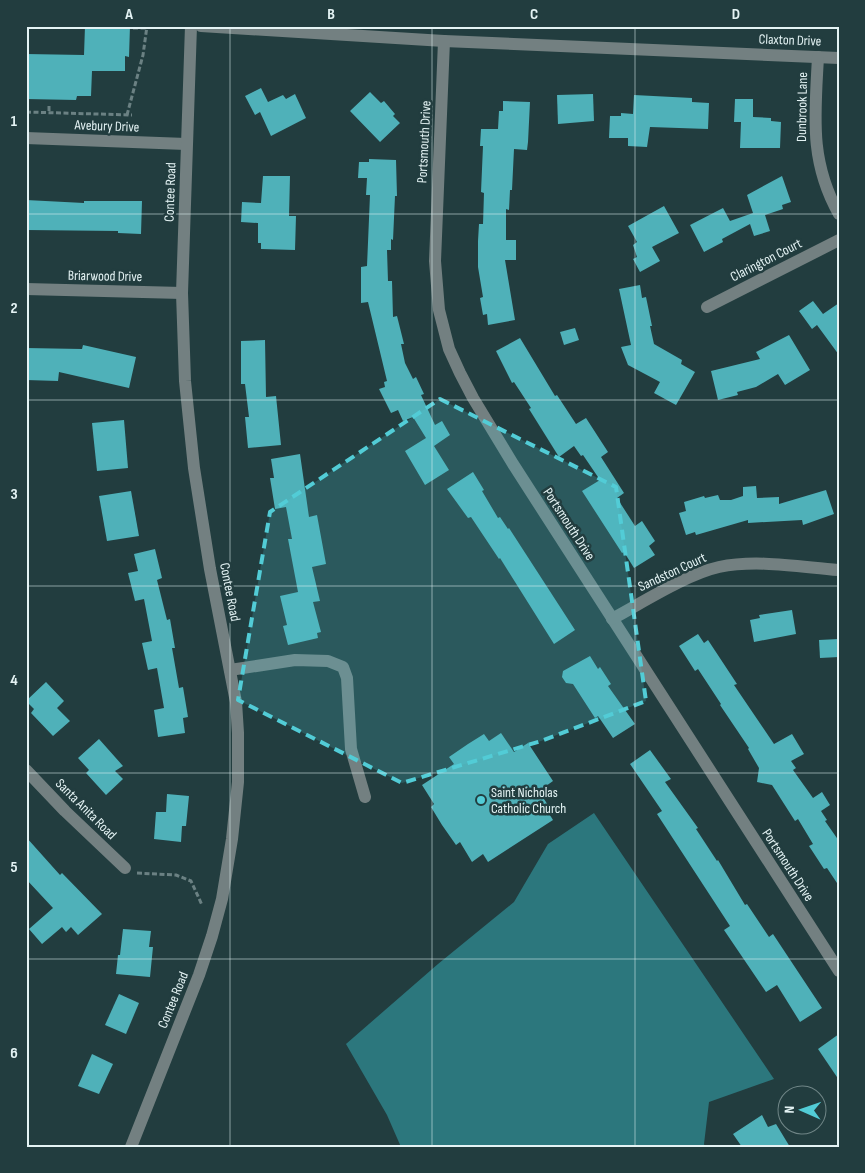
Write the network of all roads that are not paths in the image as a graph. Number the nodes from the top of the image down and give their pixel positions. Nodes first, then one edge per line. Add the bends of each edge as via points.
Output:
1 (191, 26) edge
2 (201, 26) edge
3 (444, 41) junction
4 (818, 57) junction
5 (839, 58) edge
6 (26, 138) edge
7 (186, 144) junction
8 (839, 214) edge
9 (839, 240) edge
10 (26, 289) edge
11 (182, 292) junction
12 (707, 307) dead end
13 (838, 570) edge
14 (612, 619) junction
15 (230, 670) junction
16 (26, 770) edge
17 (365, 796) dead end
18 (125, 868) road end
19 (839, 971) edge
20 (131, 1147) edge

1 - 7 street, Contee Road
2 - 3 street, Claxton Drive
3 - 4 street, Claxton Drive
3 - 14 street, Portsmouth Drive via 435,261 444,332 473,398
4 - 5 street, Claxton Drive
4 - 8 street, Dunbrook Lane via 817,154 828,192
6 - 7 street, Avebury Drive
7 - 11 street, Contee Road
9 - 12 street, Clarington Court
10 - 11 street, Briarwood Drive
11 - 15 street, Contee Road via 185,381 194,468
13 - 14 street, Sandston Court via 754,564 718,567
14 - 19 street, Portsmouth Drive
15 - 17 street via 295,660 328,661 343,667 347,678 351,749
15 - 20 street, Contee Road via 238,725 238,774 222,899 200,975
16 - 18 street, Santa Anita Road

